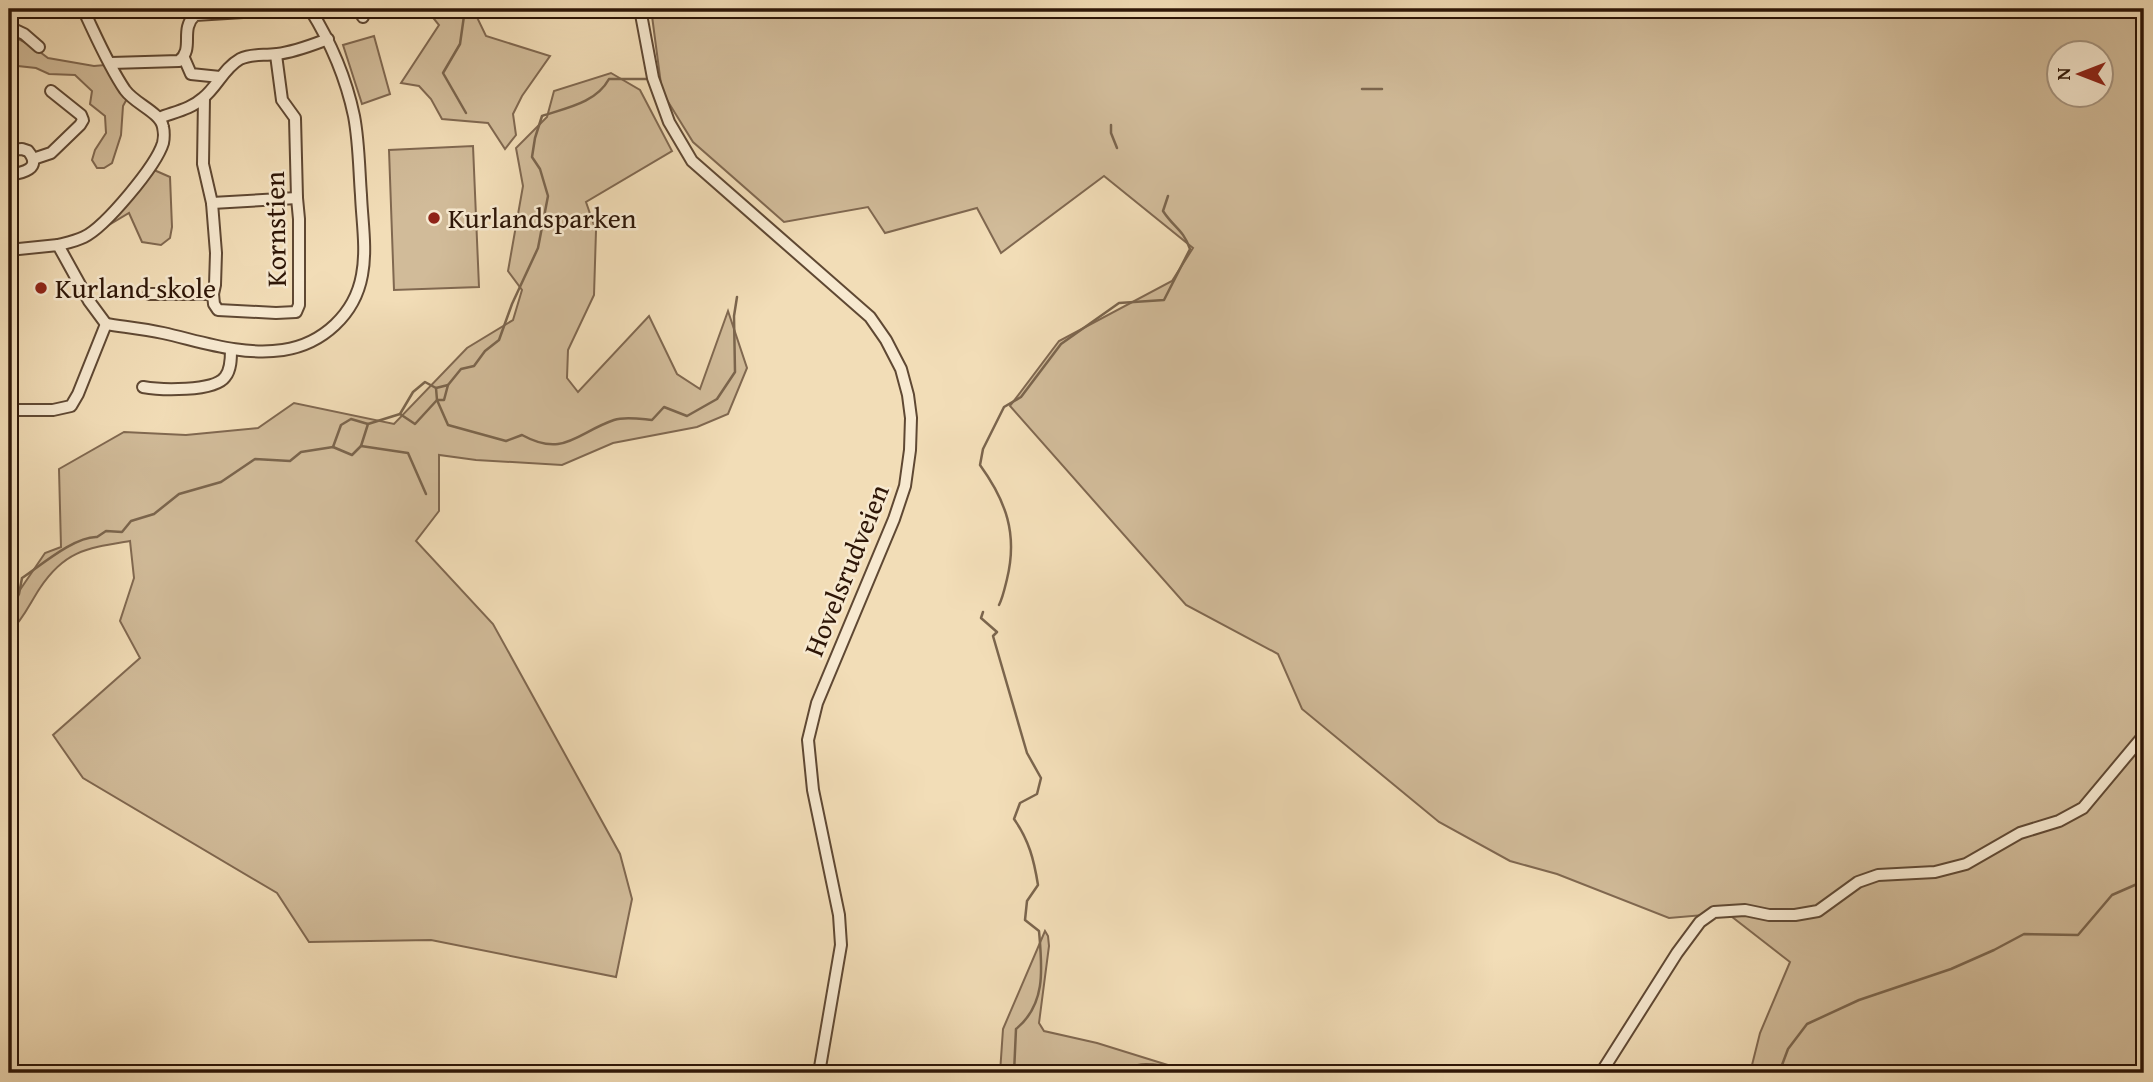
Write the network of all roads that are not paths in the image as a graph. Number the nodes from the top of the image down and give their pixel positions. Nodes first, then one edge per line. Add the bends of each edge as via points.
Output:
1 (83, 9) edge
2 (310, 9) edge
3 (640, 9) edge
4 (258, 11) dead end
5 (9, 27) edge
6 (328, 38) junction
7 (39, 47) dead end
8 (276, 55) junction
9 (184, 58) junction
10 (111, 63) junction
11 (219, 77) junction
12 (51, 91) dead end
13 (204, 98) junction
14 (159, 118) junction
15 (9, 150) edge
16 (33, 159) junction
17 (9, 176) edge
18 (297, 198) junction
19 (212, 203) junction
20 (58, 245) junction
21 (9, 250) edge
22 (149, 294) dead end
23 (213, 294) junction
24 (106, 324) junction
25 (231, 350) junction
26 (143, 387) dead end
27 (9, 410) edge
28 (2144, 735) edge
29 (819, 1073) edge
30 (1601, 1073) edge

1 - 10 street
2 - 6 street
3 - 29 street, Hovelsrudveien via 653,78 669,122 692,160 870,317 901,369 908,395 910,450 905,486 817,702 808,740 841,945
4 - 9 street via 195,15 187,25
5 - 7 street
6 - 8 street
6 - 25 street via 354,116 362,275 354,300 322,337 285,350
8 - 11 street via 253,54
8 - 18 street, Kornstien via 282,100 295,118
9 - 10 street
9 - 11 street via 191,74
10 - 14 street via 125,90
11 - 13 street
12 - 16 street via 83,120 51,153
13 - 14 street
13 - 19 street via 203,164
14 - 20 street via 163,142 137,184 98,227
15 - 16 street via 28,151
16 - 17 street via 27,171
18 - 19 street
18 - 23 street, Kornstien via 300,274 296,312 218,310
19 - 23 street
20 - 21 street
20 - 24 street
22 - 23 street
24 - 25 street
24 - 27 street via 71,406
25 - 26 street via 226,377 217,384 169,390
28 - 30 street via 2082,808 2020,833 1966,864 1935,873 1878,875 1858,882 1818,911 1795,915 1714,912 1690,934

